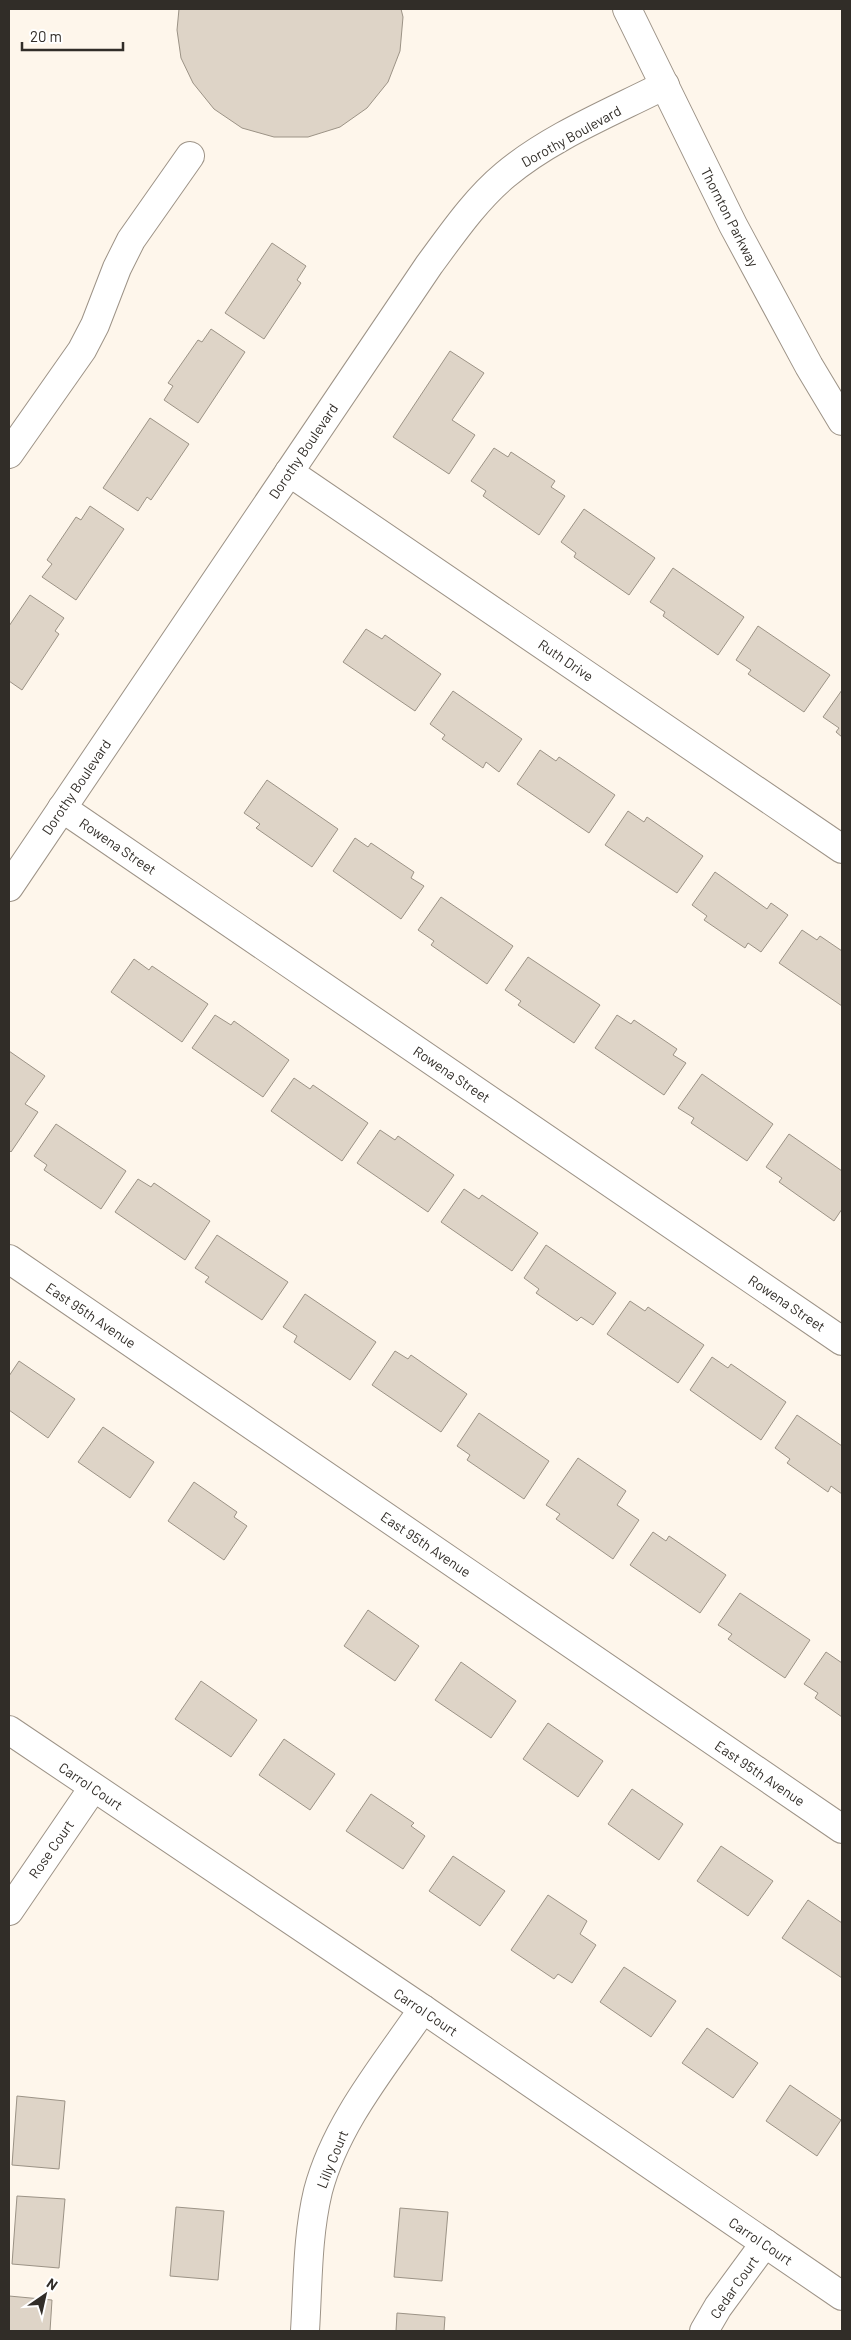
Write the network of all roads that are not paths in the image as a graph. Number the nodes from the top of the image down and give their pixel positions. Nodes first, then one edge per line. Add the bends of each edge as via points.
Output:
1 (627, 9) edge
2 (665, 85) junction
3 (190, 156) dead end
4 (842, 421) edge
5 (9, 454) edge
6 (289, 472) junction
7 (62, 808) junction
8 (842, 849) edge
9 (9, 887) edge
10 (9, 1259) edge
11 (842, 1341) edge
12 (9, 1730) edge
13 (93, 1788) junction
14 (842, 1829) edge
15 (9, 1911) edge
16 (423, 2009) junction
17 (765, 2243) junction
18 (842, 2296) edge
19 (305, 2331) edge
20 (704, 2331) edge

1 - 2 street, Thornton Parkway
2 - 4 street, Thornton Parkway via 733,225 808,366
2 - 6 street, Dorothy Boulevard via 536,152 504,175 464,217 428,265
3 - 5 street via 131,240 82,350
6 - 7 street, Dorothy Boulevard
6 - 8 street, Ruth Drive
7 - 9 street, Dorothy Boulevard
7 - 11 street, Rowena Street
10 - 14 street, East 95th Avenue
12 - 13 street, Carrol Court
13 - 15 street, Rose Court
13 - 16 street, Carrol Court
16 - 17 street, Carrol Court
16 - 19 street, Lilly Court via 337,2139 318,2189 312,2222
17 - 18 street, Carrol Court
17 - 20 street, Cedar Court

